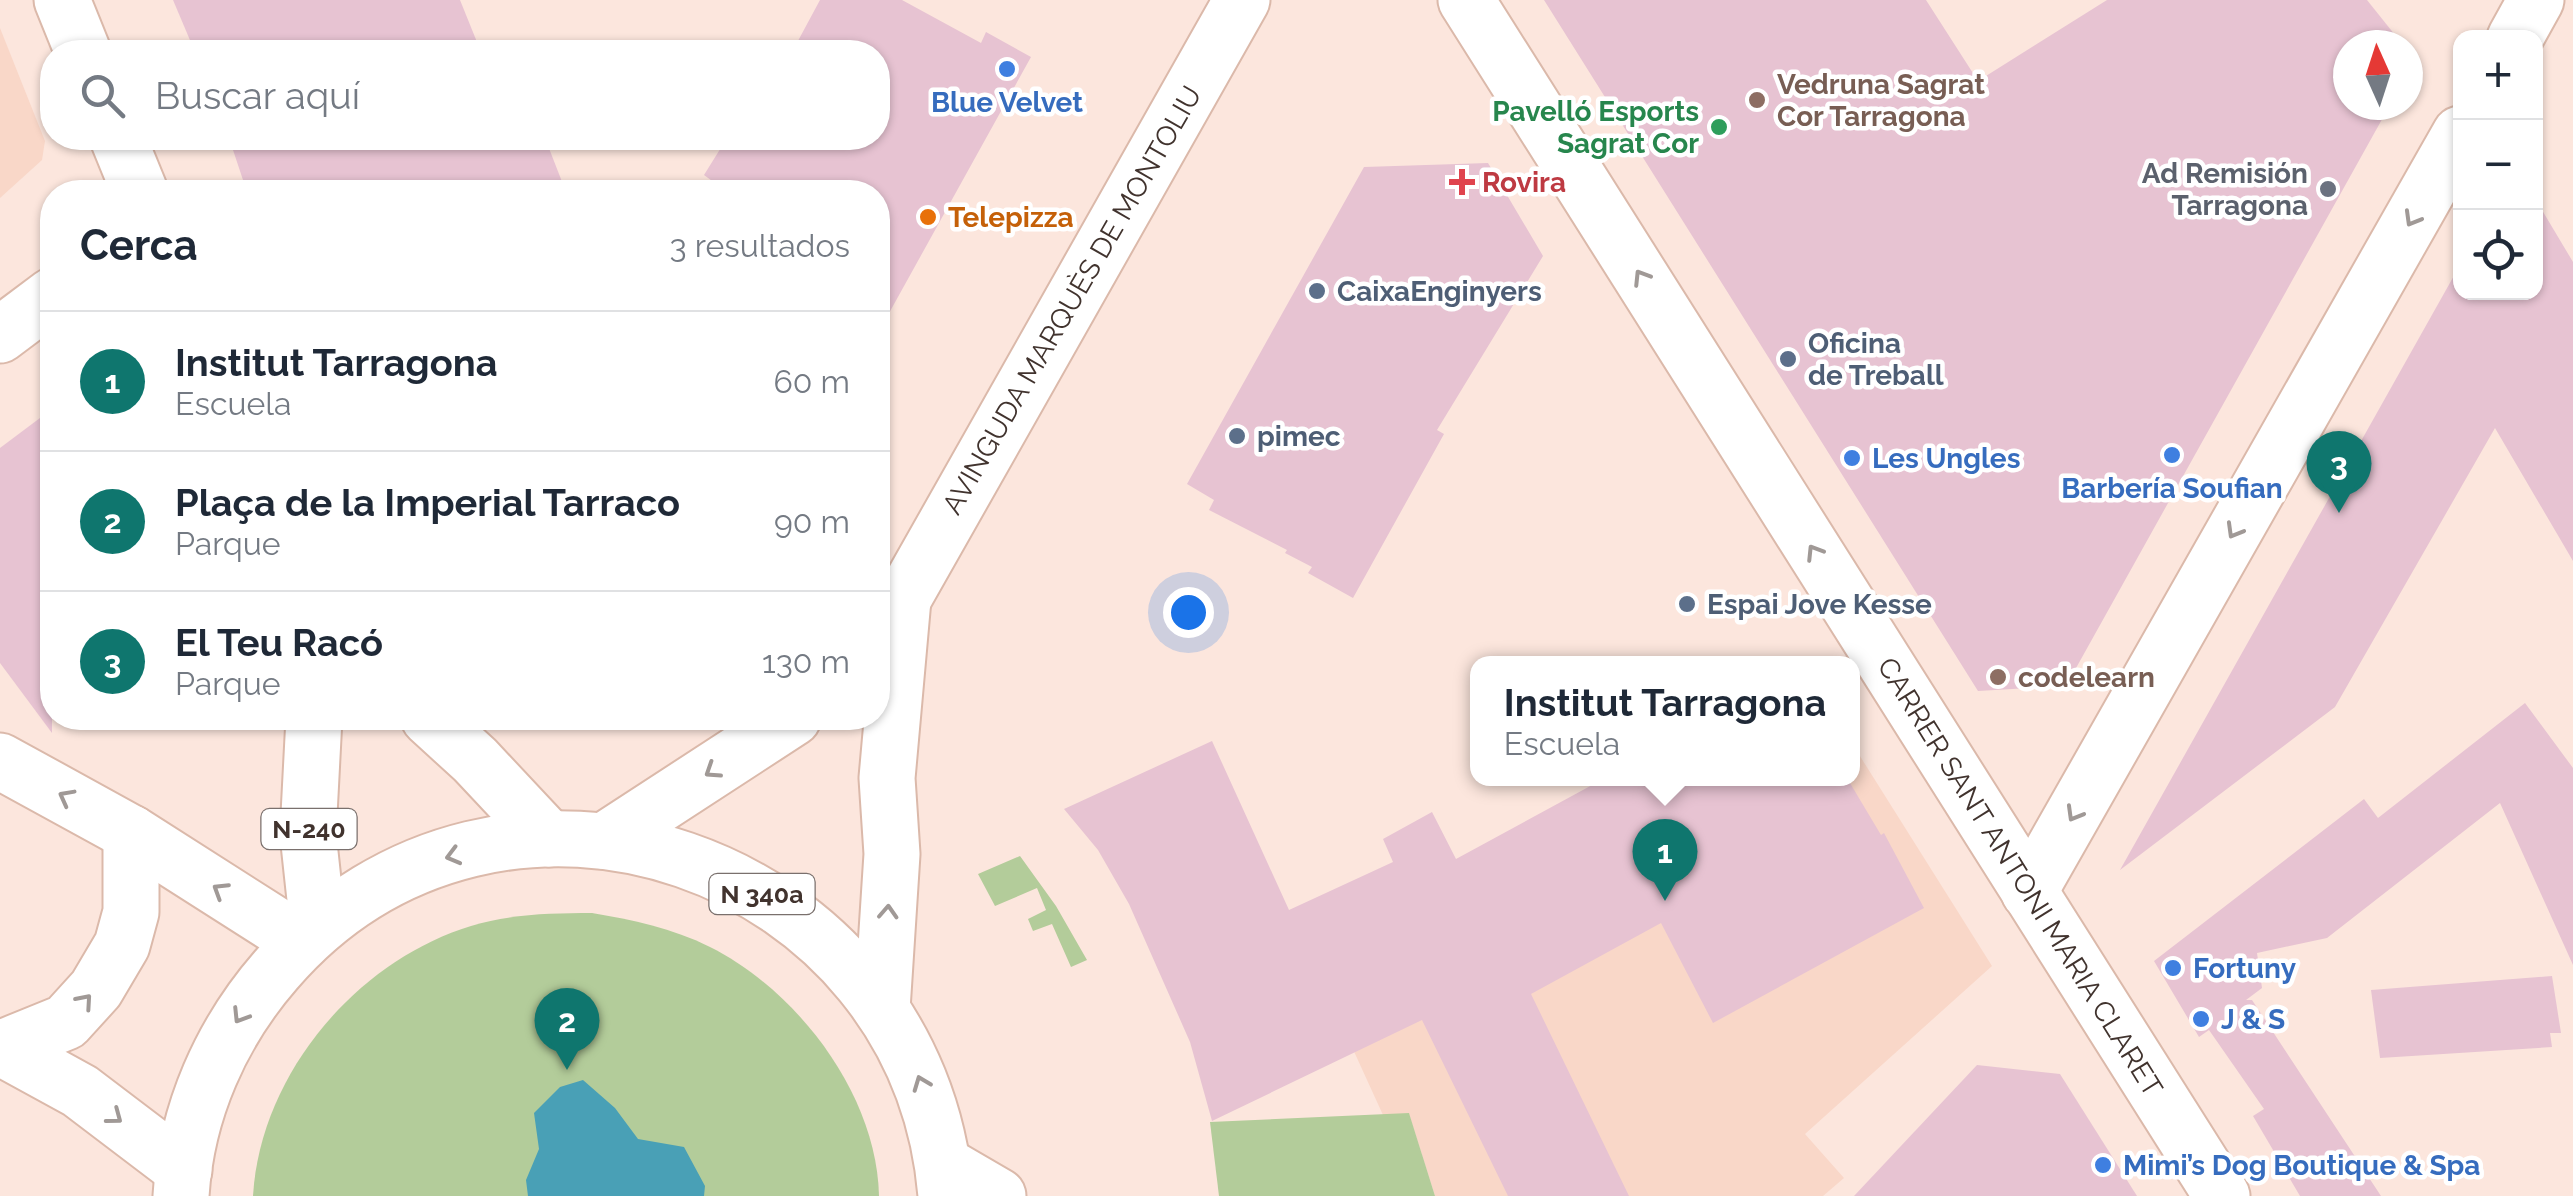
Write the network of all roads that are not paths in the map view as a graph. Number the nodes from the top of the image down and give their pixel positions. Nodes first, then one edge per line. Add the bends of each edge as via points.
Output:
1 (62, 0) edge
2 (1242, 0) edge
3 (1466, 0) edge
4 (2536, 0) edge
5 (2519, 30) edge
6 (78, 40) edge
7 (2453, 146) edge
8 (123, 150) edge
9 (135, 180) edge
10 (40, 305) edge
11 (0, 335) edge
12 (890, 613) edge
13 (313, 730) edge
14 (442, 730) edge
15 (776, 730) edge
16 (889, 730) edge
17 (0, 761) edge
18 (131, 832) junction
19 (549, 840) junction
20 (604, 842) junction
21 (2029, 892) junction
22 (310, 935) junction
23 (882, 1010) junction
24 (1, 1047) edge
25 (944, 1180) edge
26 (182, 1183) edge
27 (998, 1196) edge
28 (2222, 1196) edge

1 - 6 street
2 - 12 street, AVINGUDA MARQUÈS DE MONTOLIU
21 -> 3 street, CARRER SANT ANTONI MARIA CLARET
4 - 5 street
7 -> 21 street
8 - 9 street
10 - 11 street
13 - 22 street, N-240
14 - 19 street
15 -> 20 street
23 -> 16 street, AVINGUDA MARQUÈS DE MONTOLIU via 892,854
18 -> 17 street
22 -> 18 street
24 -> 18 street via 66,1022 96,989 122,946 131,912
19 - 20 street, N 340a
19 -> 22 street, N 340a via 480,849 414,870 364,895
20 - 23 street, N 340a via 697,864 762,894 820,937
21 - 28 street, CARRER SANT ANTONI MARIA CLARET
22 -> 26 street, N 340a via 260,987 222,1049 196,1112
25 -> 23 street, N 340a via 928,1103
24 -> 26 street via 80,1091
25 - 27 street

